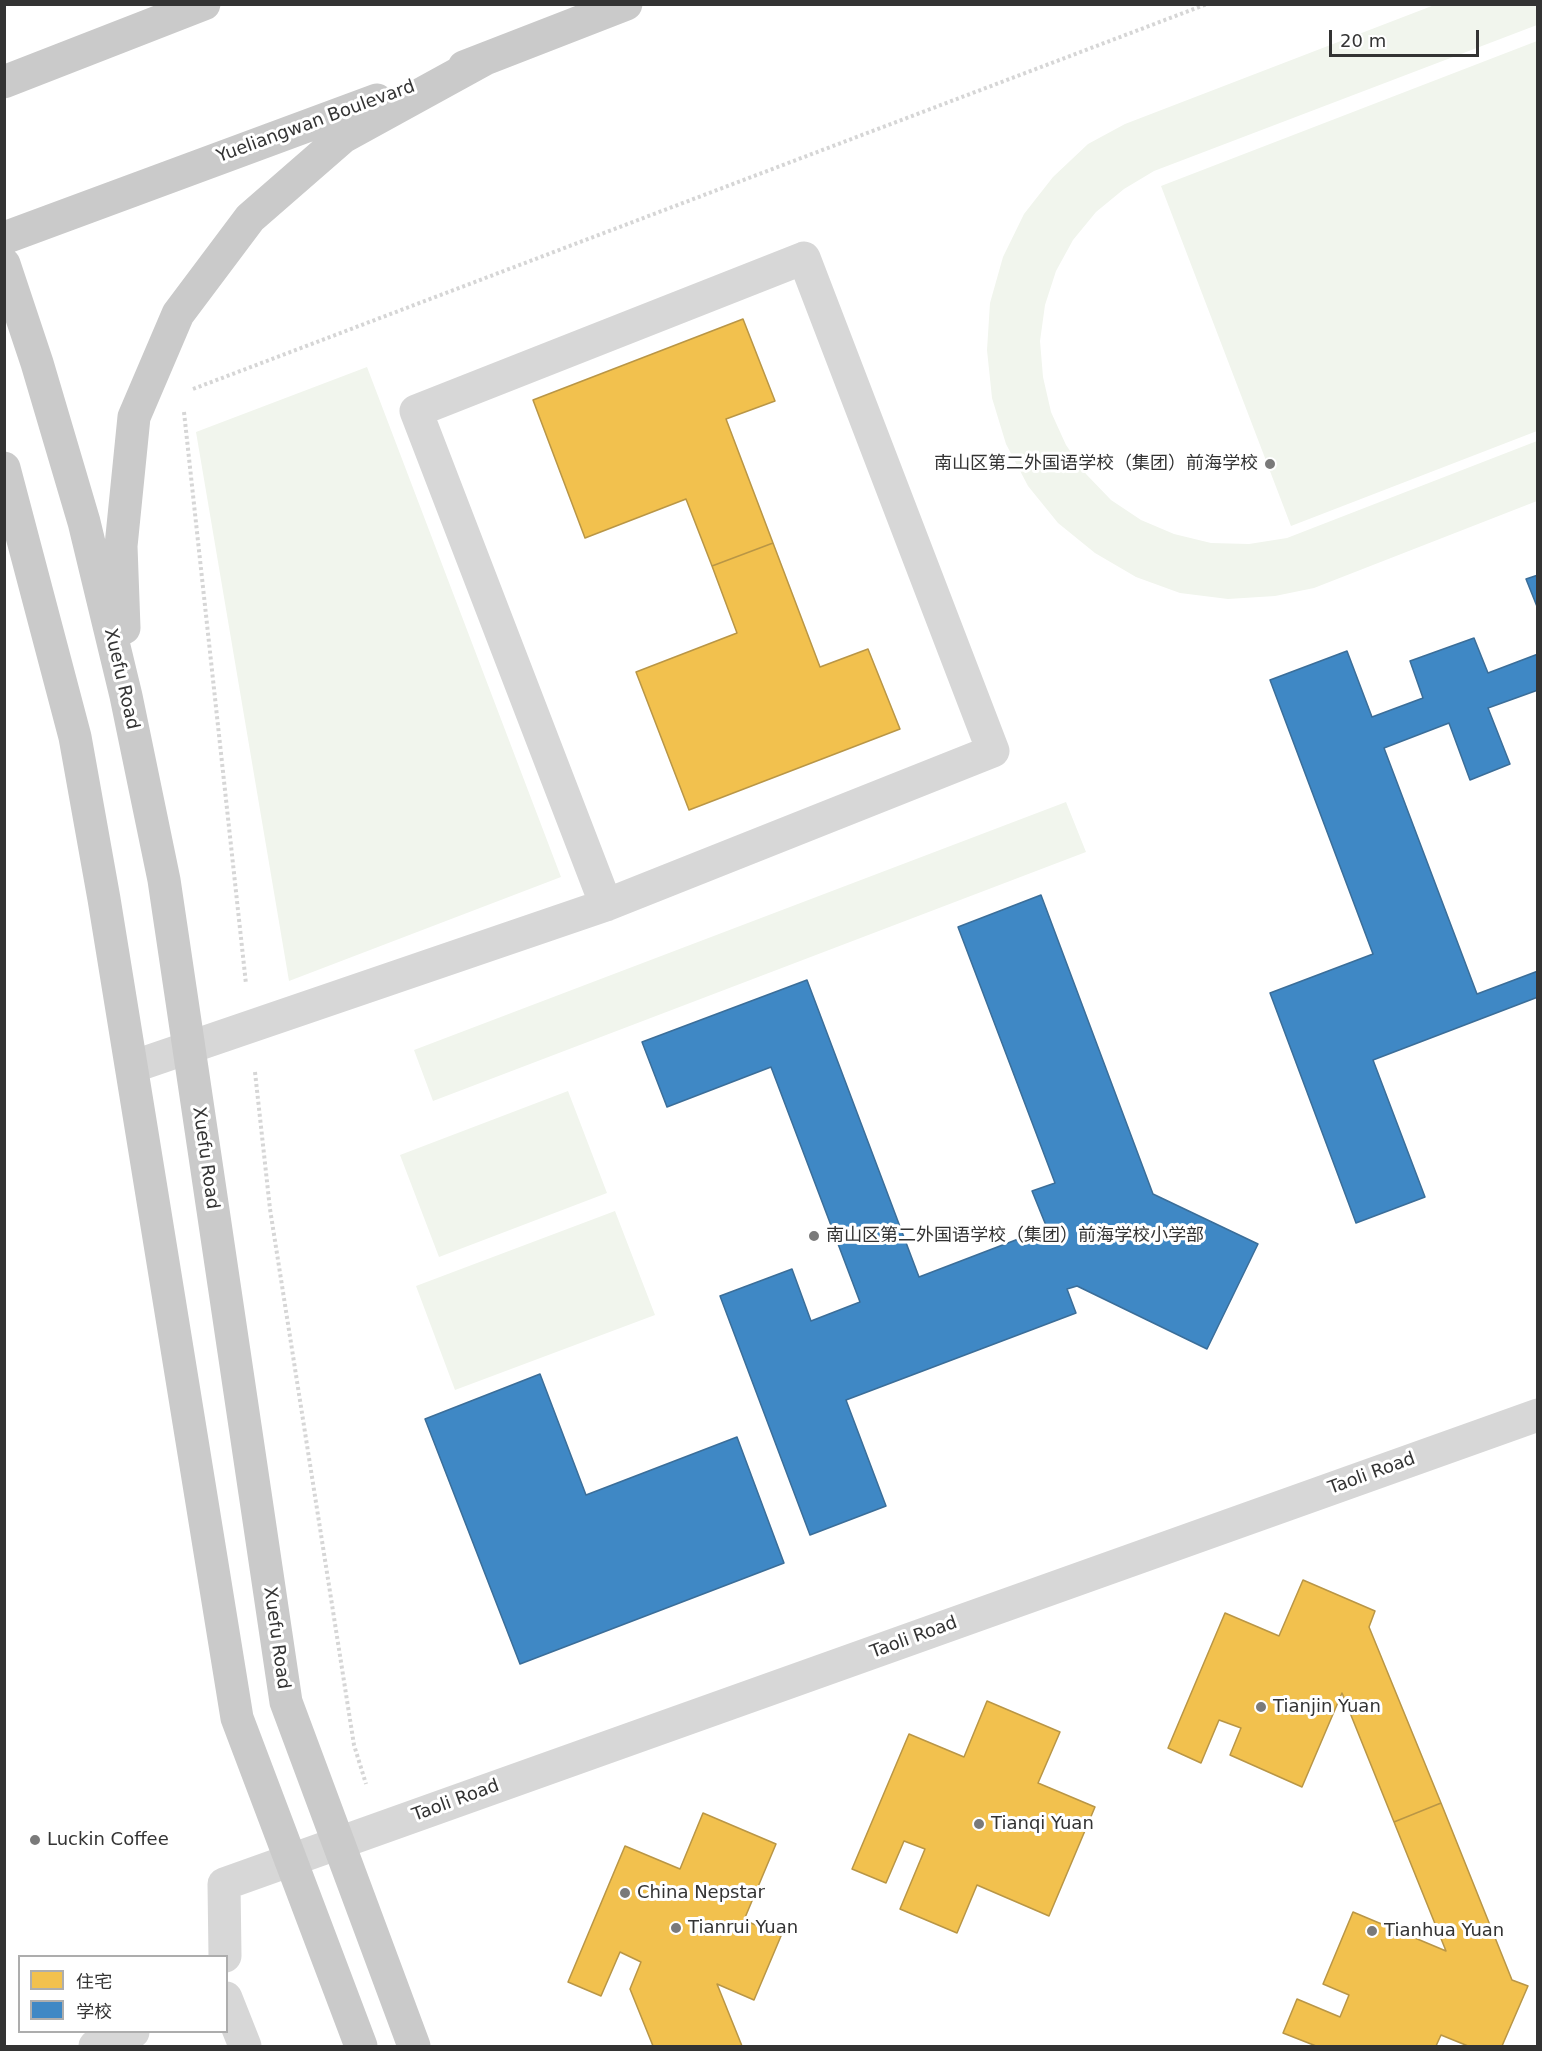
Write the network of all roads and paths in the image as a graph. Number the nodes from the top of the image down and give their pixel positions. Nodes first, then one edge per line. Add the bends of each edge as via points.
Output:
1 (204, 4) edge
2 (626, 4) edge
3 (1207, 4) edge
4 (485, 59) junction
5 (4, 81) edge
6 (4, 238) edge
7 (4, 264) edge
8 (182, 393) dead end
9 (183, 405) dead end
10 (4, 468) edge
11 (4, 528) edge
12 (36, 585) junction
13 (126, 696) junction
14 (606, 905) junction
15 (250, 1027) junction
16 (189, 1047) junction
17 (132, 1067) junction
18 (1538, 1415) edge
19 (378, 1828) junction
20 (339, 1843) junction
21 (290, 1860) junction
22 (225, 1955) edge
23 (228, 2003) edge
24 (128, 2033) edge
25 (95, 2046) edge
26 (245, 2046) edge
27 (361, 2046) edge
28 (414, 2046) edge

1 - 5 main road
2 - 4 main road, Yueliangwan Boulevard
3 - 8 path
4 - 6 main road, Yueliangwan Boulevard
4 - 13 main road via 343,137 250,218 178,314 134,417 122,546
7 - 13 main road, Xuefu Road via 84,522
9 - 15 path
10 - 12 main road
11 - 12 main road
12 - 17 main road via 75,737
13 - 16 main road, Xuefu Road via 164,880
14 - 14 street via 993,751 804,258 416,411
14 - 15 street
15 - 16 street
15 - 19 path via 270,1209 354,1745
16 - 17 street
16 - 20 main road, Xuefu Road via 286,1702
17 - 21 main road via 237,1718
18 - 19 street, Taoli Road
19 - 20 street, Taoli Road
20 - 21 street, Taoli Road
20 - 28 main road, Xuefu Road
21 - 22 street, Taoli Road via 224,1884
21 - 27 main road
23 - 26 street
24 - 25 street

